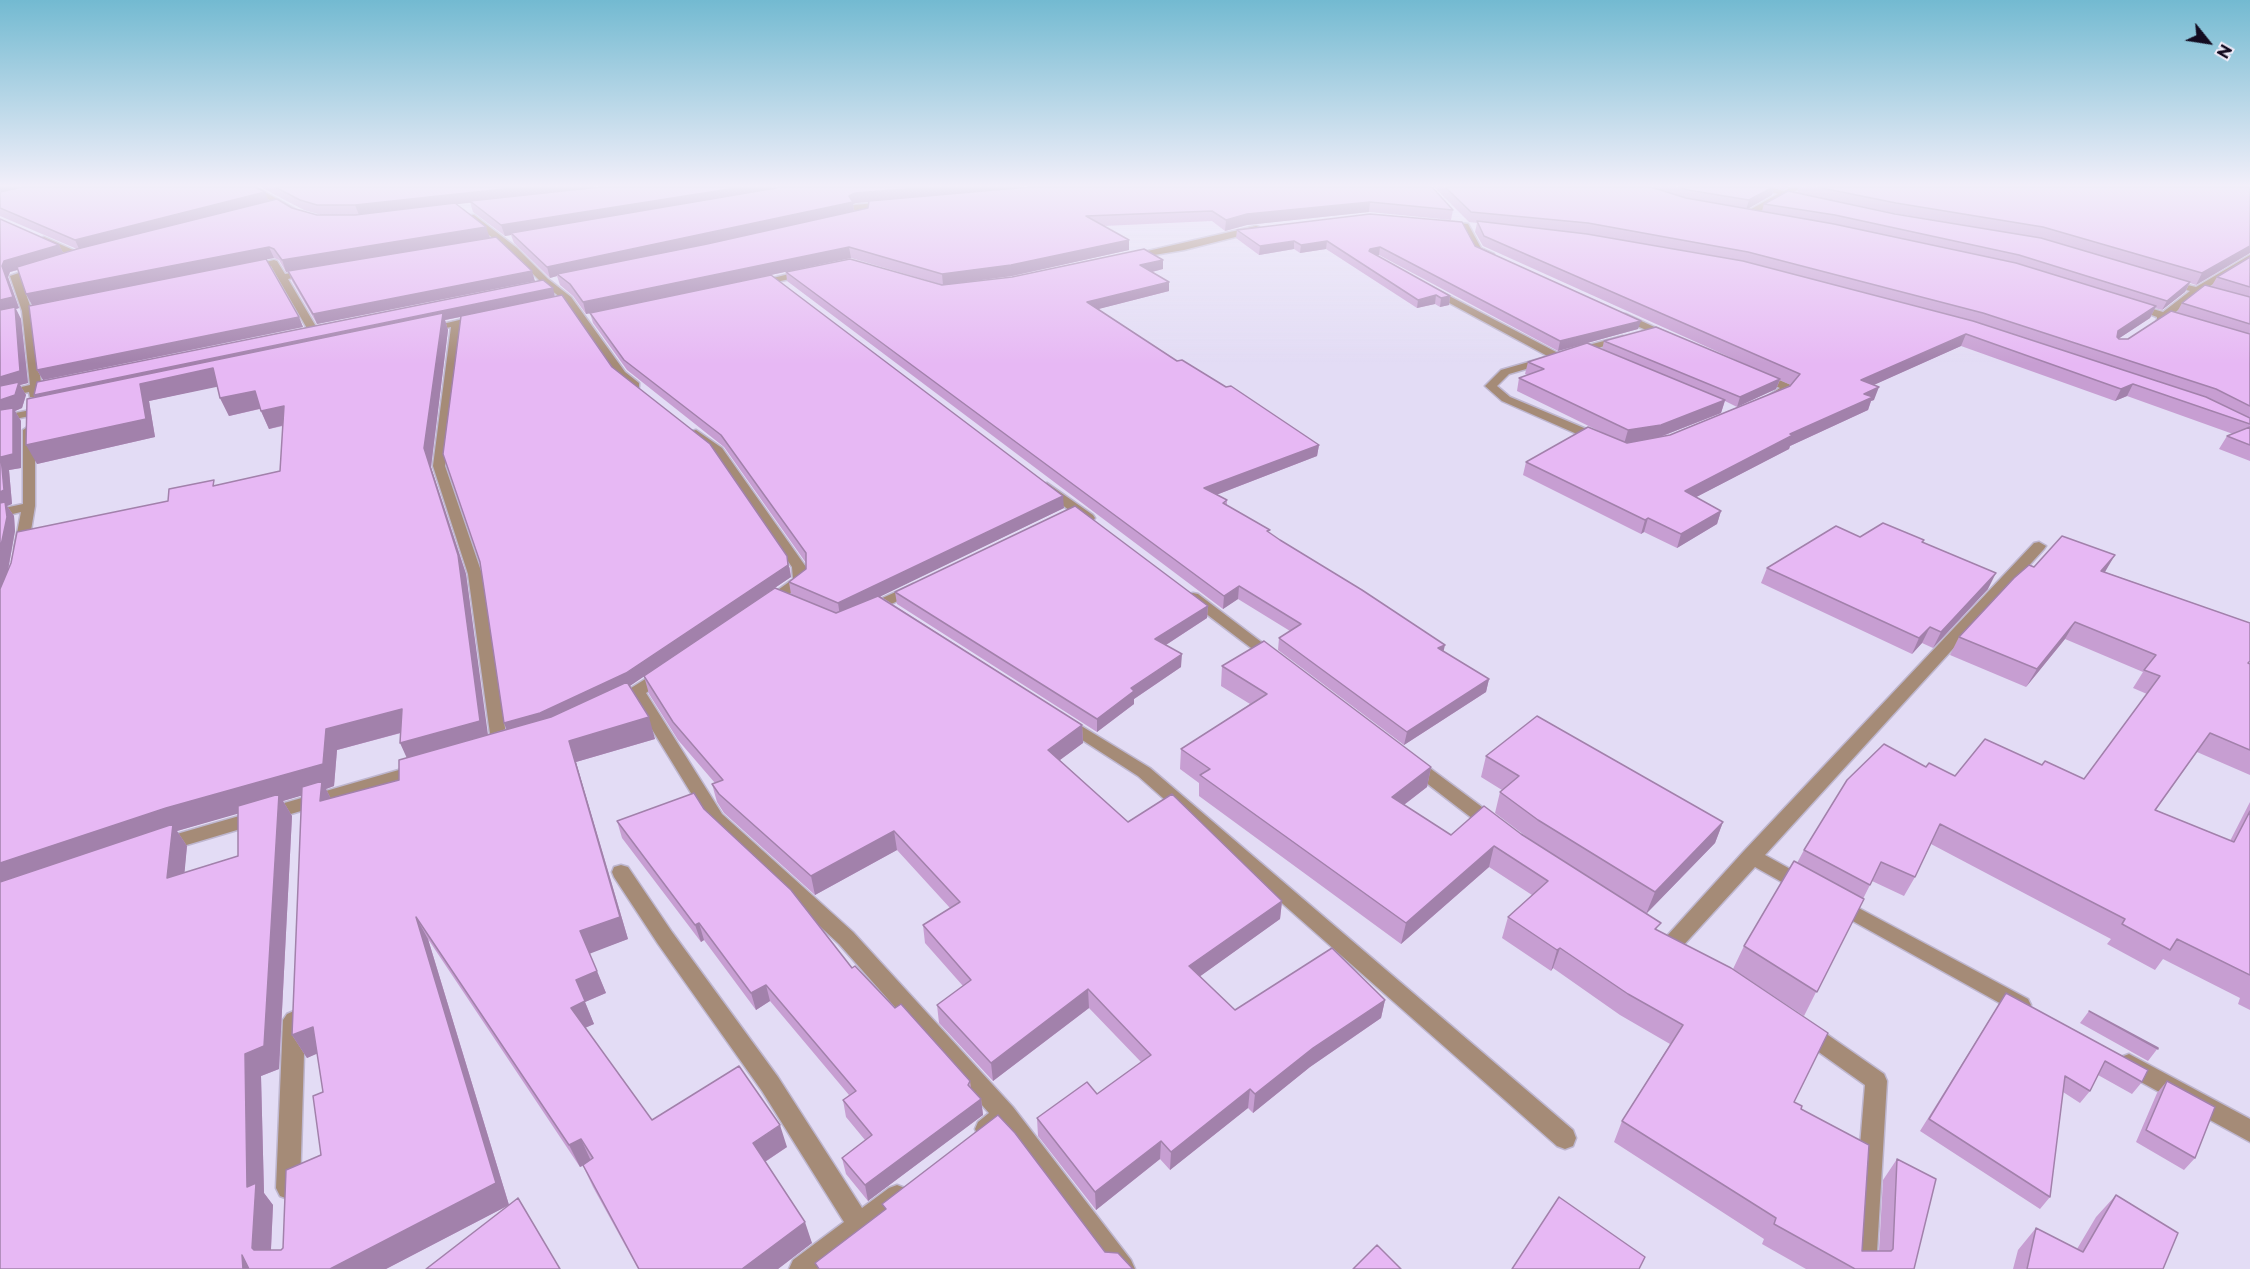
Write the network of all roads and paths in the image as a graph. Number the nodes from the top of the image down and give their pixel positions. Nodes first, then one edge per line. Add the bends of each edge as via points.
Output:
1 (63, 246) edge
2 (507, 246) edge
3 (1187, 246) edge
4 (1476, 246) edge
5 (1115, 258) edge
6 (2250, 258) edge
7 (1498, 259) edge
8 (240, 269) edge
9 (818, 270) edge
10 (318, 271) edge
11 (283, 277) junction
12 (774, 279) junction
13 (2163, 280) edge
14 (751, 284) edge
15 (1425, 286) edge
16 (2198, 290) junction
17 (792, 294) edge
18 (2122, 303) edge
19 (2250, 306) edge
20 (1613, 312) edge
21 (2165, 315) junction
22 (490, 316) edge
23 (2156, 322) edge
24 (457, 323) junction
25 (2197, 326) edge
26 (324, 327) edge
27 (313, 330) junction
28 (1655, 331) junction
29 (301, 332) edge
30 (411, 333) edge
31 (1677, 340) edge
32 (1584, 349) junction
33 (1557, 357) junction
34 (1606, 358) edge
35 (1754, 373) edge
36 (71, 380) edge
37 (36, 387) junction
38 (0, 394) edge
39 (647, 395) edge
40 (1763, 402) edge
41 (52, 408) edge
42 (29, 413) junction
43 (0, 419) edge
44 (682, 423) edge
45 (1613, 445) edge
46 (1029, 473) edge
47 (29, 506) junction
48 (0, 513) edge
49 (1106, 531) edge
50 (2038, 546) dead end
51 (19, 560) edge
52 (922, 583) edge
53 (1182, 588) edge
54 (880, 603) junction
55 (860, 613) edge
56 (750, 614) edge
57 (900, 615) edge
58 (675, 665) edge
59 (1286, 668) edge
60 (637, 692) junction
61 (605, 707) edge
62 (1047, 709) edge
63 (521, 741) edge
64 (500, 747) junction
65 (478, 754) edge
66 (1400, 754) edge
67 (434, 766) edge
68 (303, 804) junction
69 (302, 828) edge
70 (1505, 833) edge
71 (143, 852) edge
72 (1751, 856) junction
73 (621, 872) dead end
74 (1673, 943) edge
75 (295, 995) edge
76 (2042, 1017) edge
77 (1789, 1020) edge
78 (2115, 1057) edge
79 (1005, 1114) junction
80 (2250, 1131) edge
81 (1564, 1138) dead end
82 (969, 1142) edge
83 (914, 1183) edge
84 (287, 1209) edge
85 (859, 1224) junction
86 (802, 1269) edge
87 (1122, 1269) edge
88 (1863, 1269) edge

1 - 37 street via 85,254 15,276 28,311
2 - 39 street via 587,319 621,374
3 - 5 street
4 - 7 street
6 - 16 street
8 - 11 street via 274,263
9 - 12 street
10 - 11 street
11 - 27 street
12 - 14 street
12 - 17 street
13 - 16 street
15 - 33 street
16 - 19 street
16 - 21 street
18 - 21 street
20 - 28 street
21 - 23 street
21 - 25 street
22 - 24 street
24 - 30 street
24 - 64 street via 439,466 475,574
26 - 27 street
27 - 29 street
28 - 31 street
28 - 32 street
32 - 33 street
32 - 34 street
33 - 45 street via 1505,372 1491,386 1506,399
35 - 40 street via 1787,387
36 - 37 street
37 - 38 street
37 - 42 street
41 - 42 street
42 - 43 street
42 - 47 street
44 - 56 street via 718,451 799,567 800,580 782,598
46 - 49 street via 1072,512
47 - 48 street
47 - 51 street
50 - 72 street
52 - 54 street
53 - 59 street
54 - 55 street
54 - 57 street
58 - 60 street
60 - 61 street
60 - 79 street via 716,819 846,938
62 - 81 street via 1144,772
63 - 64 street
64 - 65 street
66 - 70 street
67 - 68 street
68 - 69 street
68 - 71 street
72 - 74 street
72 - 76 street
73 - 85 street via 770,1084
75 - 84 street
77 - 88 street via 1876,1081
78 - 80 street
79 - 82 street
79 - 87 street
83 - 85 street
85 - 86 street

